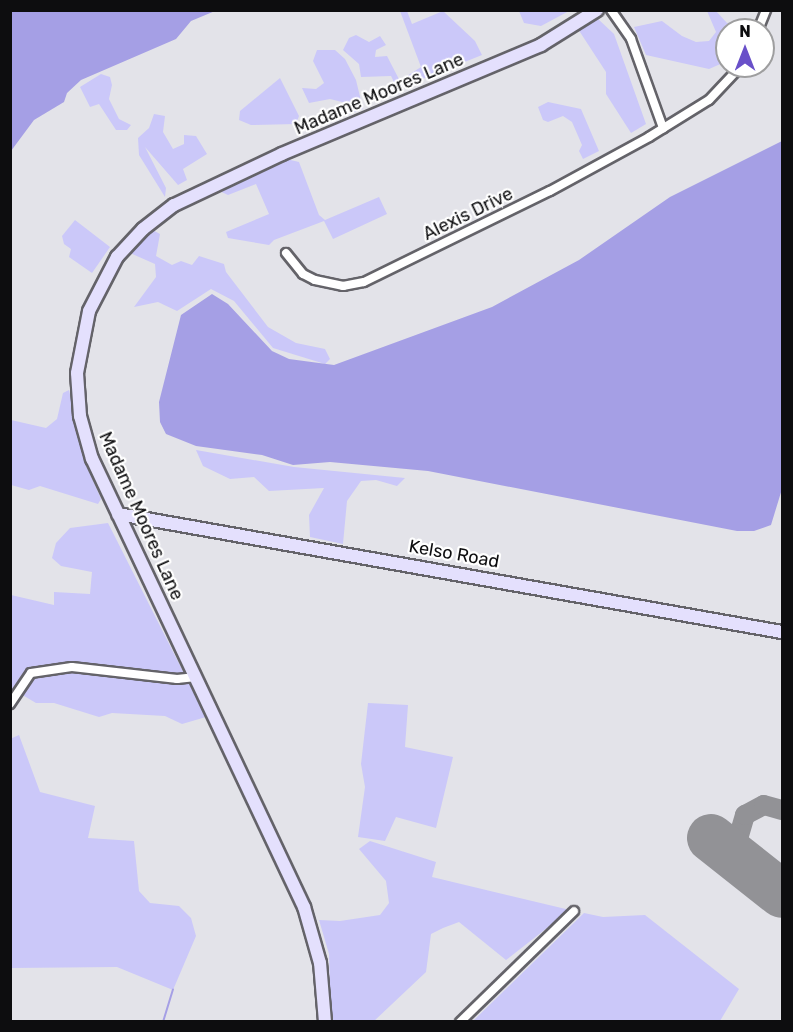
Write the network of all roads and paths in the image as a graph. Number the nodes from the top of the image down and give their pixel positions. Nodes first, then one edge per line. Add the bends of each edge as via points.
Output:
1 (597, 10) edge
2 (611, 10) edge
3 (730, 78) edge
4 (663, 128) junction
5 (286, 253) dead end
6 (118, 514) junction
7 (783, 632) edge
8 (196, 677) junction
9 (10, 704) edge
10 (574, 911) dead end
11 (325, 1022) edge
12 (460, 1022) edge

1 - 6 street, Madame Moores Lane via 541,45 200,191 158,216 129,243 93,302 77,373 85,437
2 - 4 street via 631,39
3 - 4 street, Alexis Drive via 709,100
4 - 5 street, Alexis Drive via 550,191 364,282 343,286 315,280 303,274
6 - 7 street, Kelso Road
6 - 8 street, Madame Moores Lane
8 - 9 street via 177,679 72,667 31,673
8 - 11 street, Madame Moores Lane via 304,907 320,963
10 - 12 street

